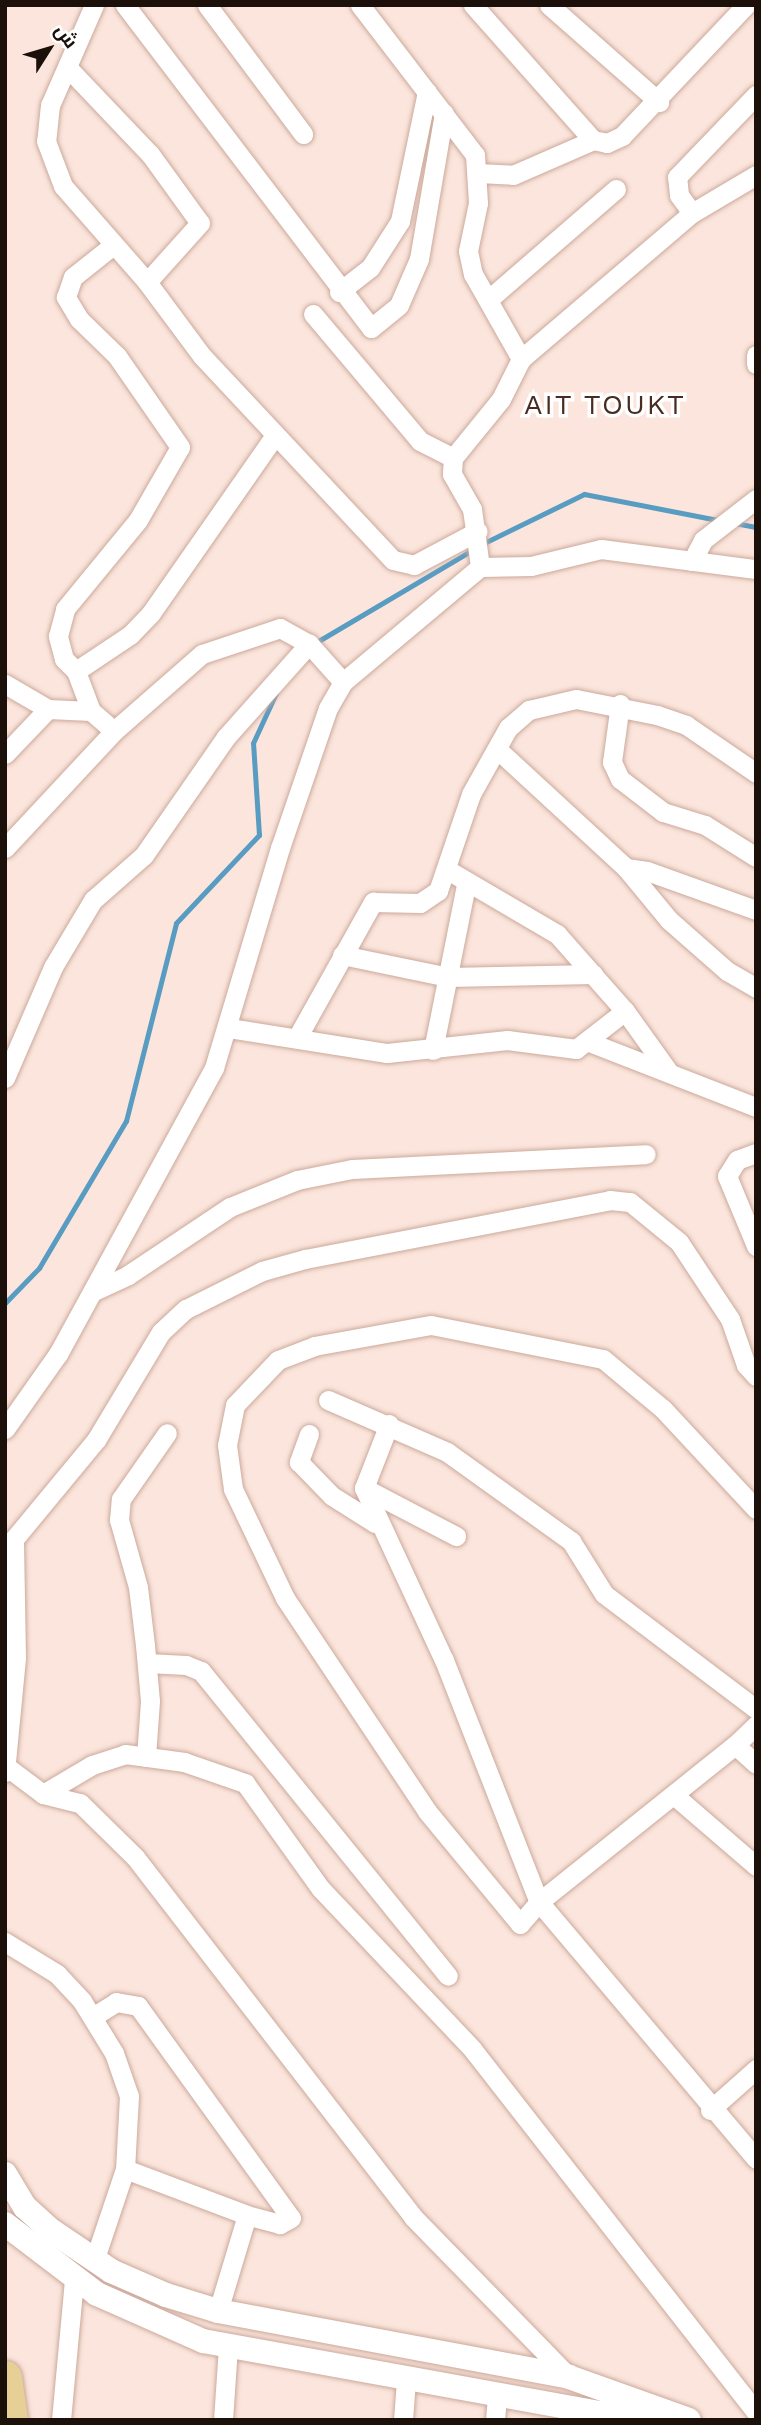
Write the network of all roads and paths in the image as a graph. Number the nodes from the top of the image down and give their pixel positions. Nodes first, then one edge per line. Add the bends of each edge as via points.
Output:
1 (94, 5) edge
2 (125, 5) edge
3 (207, 5) edge
4 (360, 5) edge
5 (473, 5) edge
6 (549, 5) edge
7 (746, 5) edge
8 (68, 68) junction
9 (427, 92) junction
10 (756, 95) edge
11 (659, 102) junction
12 (444, 113) junction
13 (303, 134) dead end
14 (593, 140) junction
15 (478, 173) junction
16 (756, 175) edge
17 (616, 189) dead end
18 (692, 213) junction
19 (112, 246) junction
20 (147, 282) junction
21 (339, 292) junction
22 (489, 299) junction
23 (313, 314) dead end
24 (756, 355) edge
25 (521, 359) junction
26 (756, 364) edge
27 (275, 435) junction
28 (453, 458) junction
29 (756, 499) edge
30 (478, 531) junction
31 (692, 561) junction
32 (480, 567) junction
33 (756, 569) edge
34 (309, 644) junction
35 (76, 671) junction
36 (344, 682) junction
37 (5, 684) edge
38 (620, 704) junction
39 (48, 709) junction
40 (92, 711) junction
41 (114, 731) junction
42 (497, 749) junction
43 (7, 755) edge
44 (756, 773) edge
45 (5, 848) edge
46 (756, 857) edge
47 (626, 868) junction
48 (446, 869) junction
49 (466, 885) junction
50 (756, 910) edge
51 (342, 955) junction
52 (593, 974) junction
53 (448, 977) junction
54 (756, 988) edge
55 (625, 1011) junction
56 (229, 1028) junction
57 (298, 1036) junction
58 (589, 1042) junction
59 (433, 1050) junction
60 (668, 1071) junction
61 (5, 1078) edge
62 (756, 1107) edge
63 (756, 1153) edge
64 (646, 1154) dead end
65 (756, 1246) edge
66 (92, 1292) junction
67 (756, 1376) edge
68 (328, 1400) dead end
69 (389, 1423) junction
70 (5, 1429) edge
71 (167, 1433) dead end
72 (309, 1434) dead end
73 (363, 1489) junction
74 (756, 1509) edge
75 (375, 1523) junction
76 (456, 1536) dead end
77 (147, 1663) junction
78 (756, 1709) edge
79 (756, 1725) edge
80 (735, 1745) junction
81 (146, 1757) junction
82 (756, 1765) edge
83 (6, 1770) edge
84 (43, 1794) junction
85 (675, 1796) junction
86 (756, 1866) edge
87 (539, 1902) junction
88 (5, 1942) edge
89 (448, 1976) dead end
90 (94, 2016) junction
91 (756, 2069) edge
92 (710, 2110) junction
93 (750, 2136) edge
94 (756, 2159) edge
95 (125, 2169) junction
96 (5, 2174) edge
97 (247, 2215) junction
98 (5, 2224) edge
99 (94, 2260) junction
100 (74, 2279) junction
101 (218, 2311) junction
102 (228, 2347) junction
103 (5, 2377) edge
104 (569, 2377) junction
105 (406, 2380) junction
106 (599, 2384) junction
107 (497, 2395) junction
108 (756, 2412) edge
109 (600, 2413) junction
110 (671, 2417) edge
111 (11, 2420) edge
112 (61, 2420) edge
113 (223, 2420) edge
114 (403, 2420) edge
115 (495, 2420) edge

1 - 8 street
2 - 21 street via 251,165
3 - 13 street
4 - 9 street
5 - 14 street
6 - 11 street
7 - 11 street
8 - 19 street via 50,105 46,141 52,168
8 - 20 street via 150,154 200,223
9 - 12 street
9 - 21 street via 400,221 370,268
10 - 18 street via 677,177 679,195
11 - 14 street via 622,136 607,143
12 - 15 street via 475,155
12 - 21 street via 425,237 408,290 371,328
14 - 15 street via 513,175
15 - 22 street via 478,203 468,251 473,274
16 - 18 street
17 - 22 street
18 - 25 street
19 - 20 street
19 - 35 street via 73,277 66,297 79,319 117,356 180,447 138,520 65,609 58,636 64,659
20 - 27 street via 202,356
22 - 25 street
23 - 28 street via 420,441
24 - 26 street
25 - 28 street via 502,399
27 - 30 street via 402,565 414,565
27 - 35 street via 151,613 130,635
28 - 30 street via 452,474
29 - 31 street via 703,540
30 - 32 street
31 - 32 street via 601,549 531,566
31 - 33 street
32 - 36 street
34 - 36 street
34 - 41 street via 280,628 202,654
34 - 61 street via 226,737 144,855 93,900 53,967
35 - 40 street
36 - 56 street via 328,708 280,848
37 - 39 street
38 - 42 street via 552,702 528,710 508,728
38 - 44 street via 686,725
38 - 46 street via 612,762 620,779 663,812 705,825
39 - 40 street
39 - 43 street
40 - 41 street
41 - 45 street
42 - 47 street via 541,796
42 - 48 street via 466,805
47 - 50 street via 648,871
47 - 54 street via 669,919 727,971
48 - 49 street
48 - 51 street via 431,898 373,902
49 - 52 street via 557,934
49 - 53 street
51 - 53 street
51 - 57 street
52 - 53 street
52 - 55 street
53 - 59 street
55 - 58 street
55 - 60 street
56 - 57 street
56 - 66 street via 214,1068
57 - 59 street via 387,1053
58 - 59 street via 576,1049 507,1040
58 - 60 street
60 - 62 street
63 - 65 street via 737,1160 727,1176
64 - 66 street via 352,1169 297,1180 230,1208 128,1275
66 - 70 street
67 - 83 street via 746,1365 730,1319 679,1242 631,1202 610,1200 305,1259 233,1284 186,1308 161,1332 96,1440 14,1539 16,1657
68 - 69 street
69 - 73 street
69 - 78 street via 447,1452 571,1541 604,1594
71 - 77 street via 121,1499 119,1520 138,1587
72 - 75 street via 299,1462 332,1496
73 - 75 street
73 - 76 street
74 - 87 street via 635,1381 603,1359 563,1349 431,1325 377,1332 278,1360 235,1405 228,1444 233,1489 285,1598 427,1811 520,1924
75 - 87 street via 444,1660
77 - 81 street
77 - 89 street via 201,1671
79 - 80 street
80 - 82 street
80 - 85 street
81 - 84 street via 125,1755 92,1765
81 - 108 street via 184,1762 245,1783 321,1888 472,2050
83 - 84 street
84 - 104 street via 80,1804 135,1857 413,2217
85 - 86 street
85 - 87 street
87 - 92 street
88 - 90 street via 57,1975
90 - 95 street via 129,2096
90 - 97 street via 116,2002 138,2006 291,2218 280,2224
91 - 92 street
92 - 93 street
93 - 94 street
95 - 97 street
95 - 99 street
96 - 99 street via 38,2220
97 - 101 street
98 - 100 street
99 - 101 street via 147,2288
100 - 102 street via 154,2323
100 - 112 street
101 - 104 street
102 - 105 street
102 - 113 street
103 - 111 highway
104 - 106 street
105 - 107 street
105 - 114 street
106 - 109 street via 607,2402
106 - 110 street
107 - 109 street
107 - 115 street
109 - 110 street

